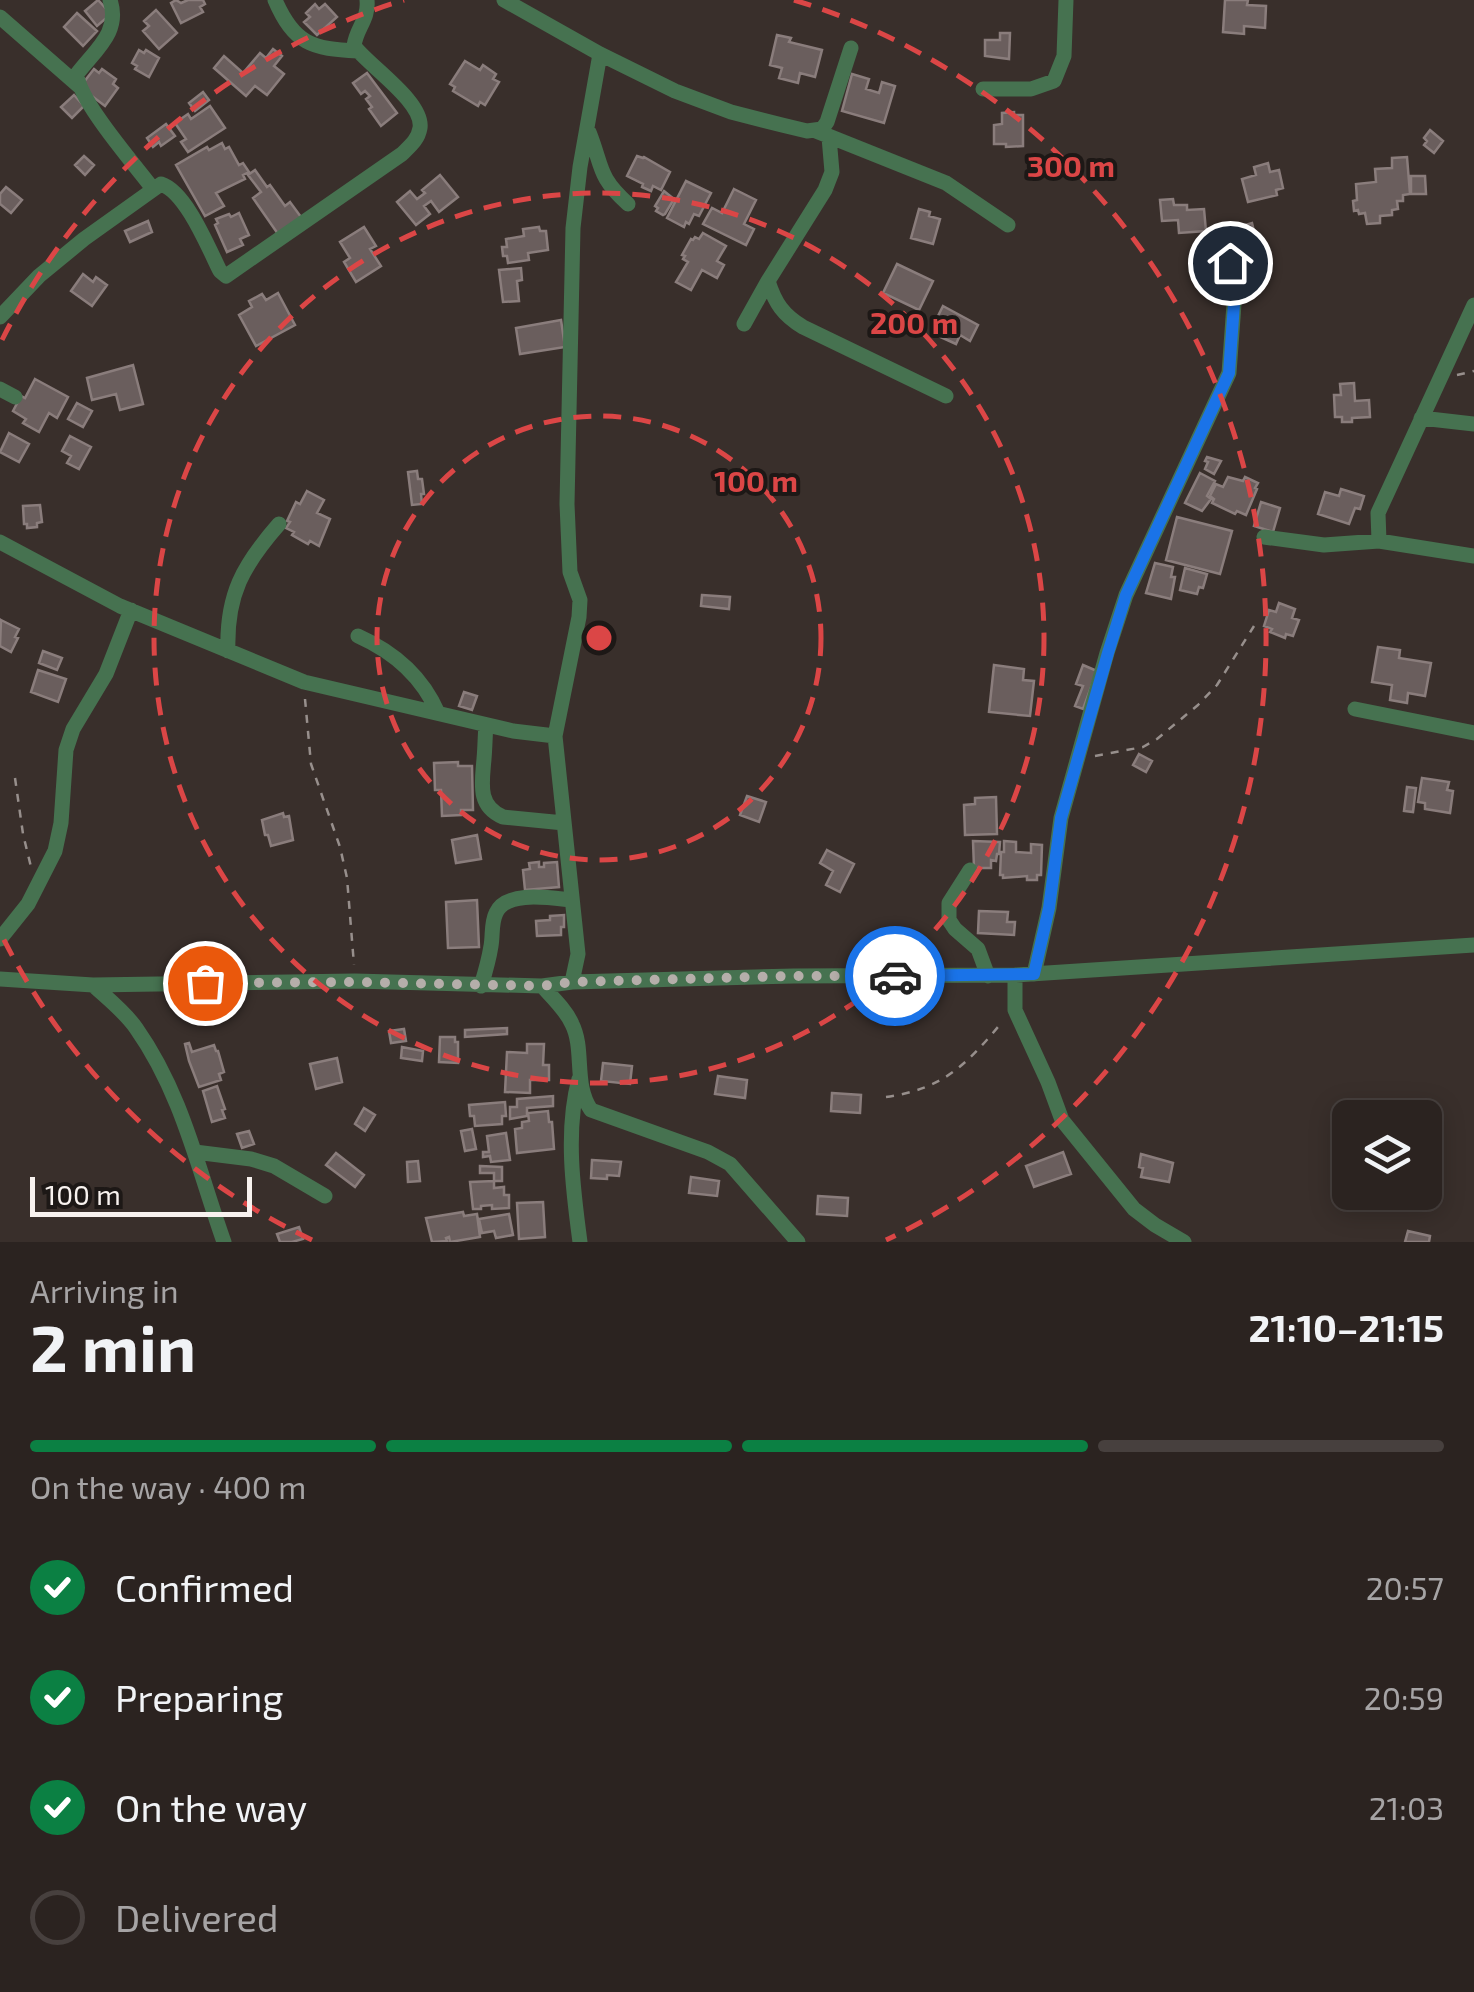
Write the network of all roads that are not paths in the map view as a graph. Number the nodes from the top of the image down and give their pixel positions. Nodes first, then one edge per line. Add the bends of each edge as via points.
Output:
1 (110, 0) edge
2 (275, 0) edge
3 (504, 0) edge
4 (1066, 0) edge
5 (372, 1) edge
6 (0, 17) edge
7 (851, 48) dead end
8 (358, 52) junction
9 (600, 54) junction
10 (79, 86) junction
11 (983, 89) dead end
12 (587, 128) junction
13 (822, 134) junction
14 (153, 189) junction
15 (628, 204) dead end
16 (1008, 226) dead end
17 (1230, 263) dead end
18 (768, 281) junction
19 (1474, 305) edge
20 (0, 317) edge
21 (744, 324) dead end
22 (946, 396) dead end
23 (1421, 418) junction
24 (1474, 424) edge
25 (278, 524) dead end
26 (1264, 537) dead end
27 (0, 542) edge
28 (1379, 542) junction
29 (1474, 556) edge
30 (130, 610) junction
31 (358, 636) dead end
32 (228, 651) junction
33 (1355, 709) dead end
34 (438, 713) junction
35 (486, 725) junction
36 (1474, 733) edge
37 (555, 736) junction
38 (564, 823) junction
39 (970, 870) dead end
40 (572, 900) junction
41 (0, 938) edge
42 (1474, 945) edge
43 (1034, 974) junction
44 (988, 976) junction
45 (1015, 976) junction
46 (0, 979) edge
47 (572, 982) junction
48 (92, 985) junction
49 (482, 986) junction
50 (542, 986) junction
51 (580, 1075) junction
52 (195, 1152) junction
53 (325, 1196) dead end
54 (224, 1242) edge
55 (580, 1242) edge
56 (798, 1242) edge
57 (1184, 1242) edge

1 - 10 street via 114,22 77,74
2 - 8 street via 290,30 305,40
3 - 9 street
4 - 11 street via 1064,56 1054,81 1031,89
5 - 8 street via 355,40
6 - 10 street
7 - 13 street
8 - 14 street via 414,108 420,119 416,141 232,274 222,274 176,193 160,184
9 - 12 street
9 - 13 street via 702,101
10 - 14 street
12 - 15 street via 602,174
12 - 37 street via 573,228 567,504 570,572 580,600
13 - 16 street via 946,182
13 - 18 street via 832,172
14 - 20 street via 39,276
17 - 43 street via 1229,373 1126,595 1061,818
18 - 21 street
18 - 22 street via 776,304 803,328
19 - 23 street
23 - 24 street
23 - 28 street via 1378,514
25 - 32 street via 238,583
26 - 28 street via 1324,545
27 - 30 street
28 - 29 street
30 - 32 street
30 - 41 street via 66,750 55,851 28,904
31 - 34 street via 396,656
32 - 34 street via 304,682
33 - 36 street
34 - 35 street
35 - 37 street
35 - 38 street via 487,806 503,818
37 - 38 street
38 - 40 street
39 - 44 street via 947,913 978,948
40 - 47 street via 578,954
40 - 49 street via 531,897 502,904
42 - 43 street
43 - 45 street
44 - 45 street
44 - 47 street
45 - 57 street via 1015,1010 1062,1120 1134,1209
46 - 48 street
47 - 50 street
48 - 49 street
48 - 52 street via 135,1026 168,1083
49 - 50 street
50 - 51 street via 572,1023
51 - 55 street via 572,1139
51 - 56 street via 590,1110 730,1164
52 - 53 street via 274,1166
52 - 54 street

